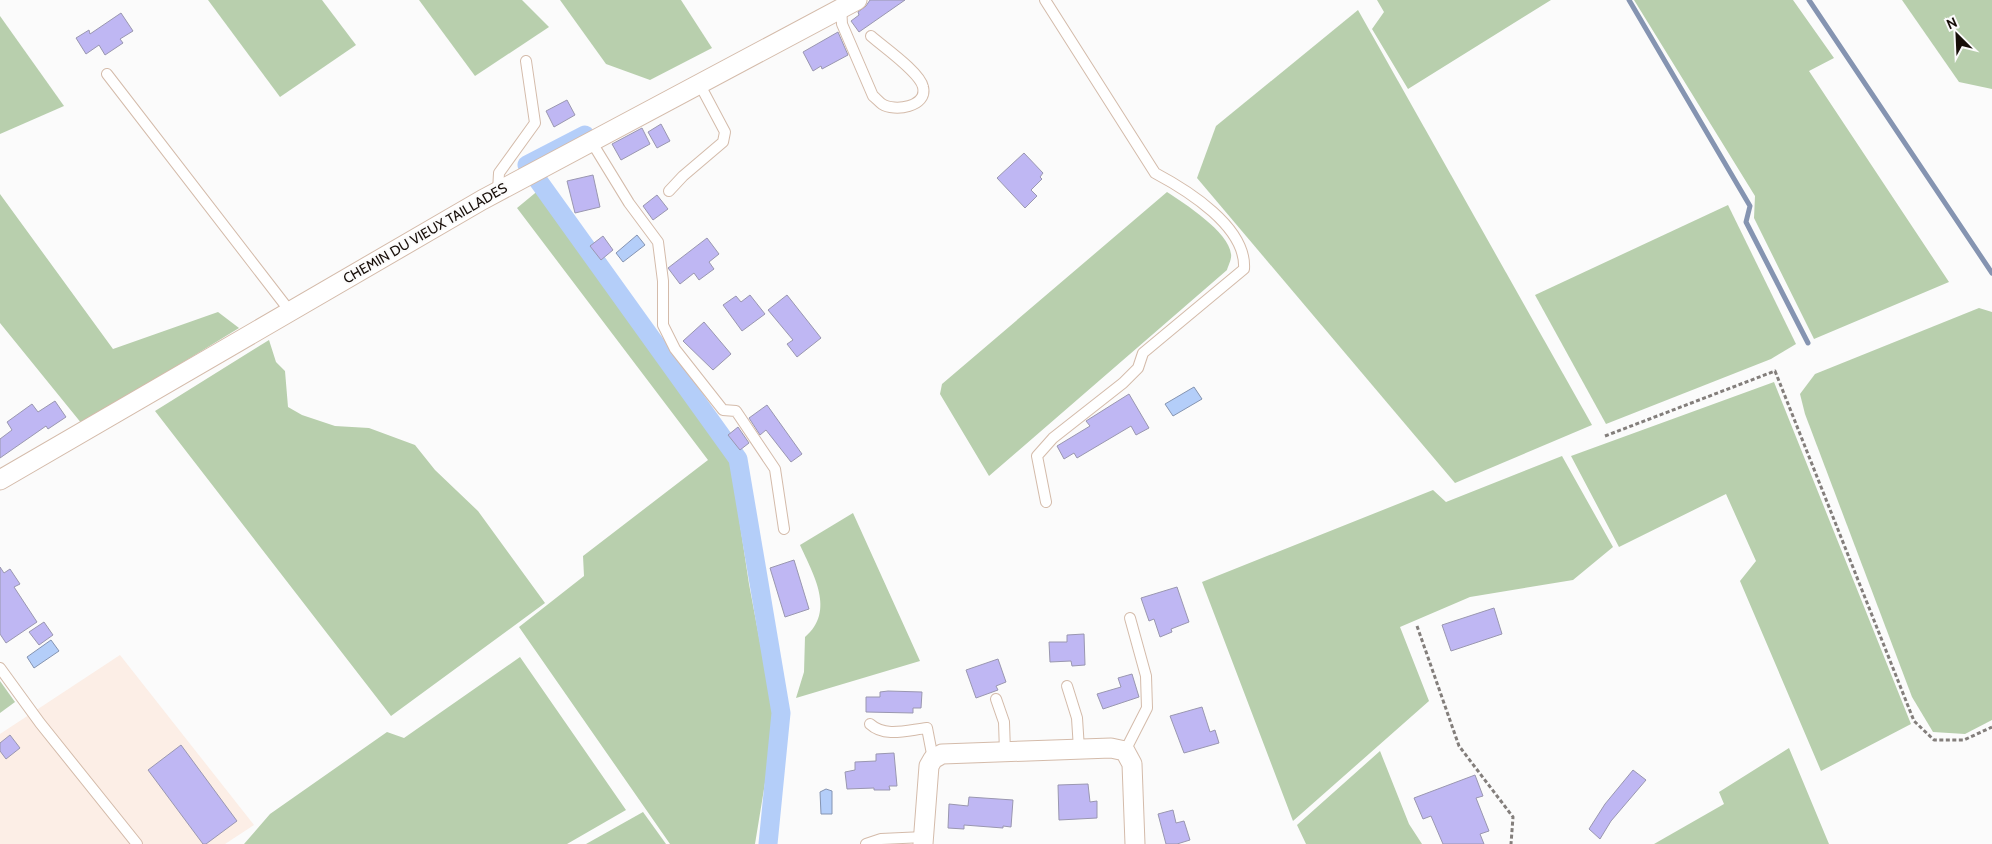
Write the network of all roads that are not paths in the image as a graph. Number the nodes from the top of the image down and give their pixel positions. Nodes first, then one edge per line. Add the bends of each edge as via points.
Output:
1 (857, 0) edge
2 (1044, 0) edge
3 (841, 5) edge
4 (870, 36) dead end
5 (526, 61) dead end
6 (107, 74) dead end
7 (700, 85) junction
8 (591, 141) junction
9 (498, 191) junction
10 (669, 191) dead end
11 (289, 310) junction
12 (0, 480) edge
13 (1046, 502) dead end
14 (784, 529) dead end
15 (1130, 618) dead end
16 (0, 668) edge
17 (1067, 686) dead end
18 (996, 699) dead end
19 (870, 724) dead end
20 (1079, 749) junction
21 (1125, 751) junction
22 (1005, 752) junction
23 (933, 759) junction
24 (923, 840) edge
25 (137, 844) edge
26 (866, 844) edge
27 (1135, 844) edge

1 - 3 street, CHEMIN DU VIEUX TAILLADES
2 - 13 lane via 1155,173 1185,189 1212,210 1239,243 1245,256 1244,269 1144,353 1138,368 1037,456
3 - 4 lane via 842,24 873,96 882,105 891,107 916,103 922,96 923,87 918,77
3 - 7 street, CHEMIN DU VIEUX TAILLADES
5 - 9 lane via 534,123 499,173
6 - 11 lane
7 - 8 street, CHEMIN DU VIEUX TAILLADES
7 - 10 lane via 725,132 723,142
8 - 9 street, CHEMIN DU VIEUX TAILLADES
8 - 14 lane via 629,203 658,242 663,281 663,325 675,349 723,410 736,411 775,469
9 - 11 street, CHEMIN DU VIEUX TAILLADES
11 - 12 street, CHEMIN DU VIEUX TAILLADES
15 - 21 lane via 1146,676 1147,708
16 - 25 lane
17 - 20 lane via 1077,718
18 - 22 lane via 1004,722
19 - 23 lane via 888,733 927,728
20 - 21 street
20 - 22 street
21 - 27 street via 1132,764
22 - 23 street via 942,754
23 - 24 street via 929,766
24 - 26 lane via 881,839

